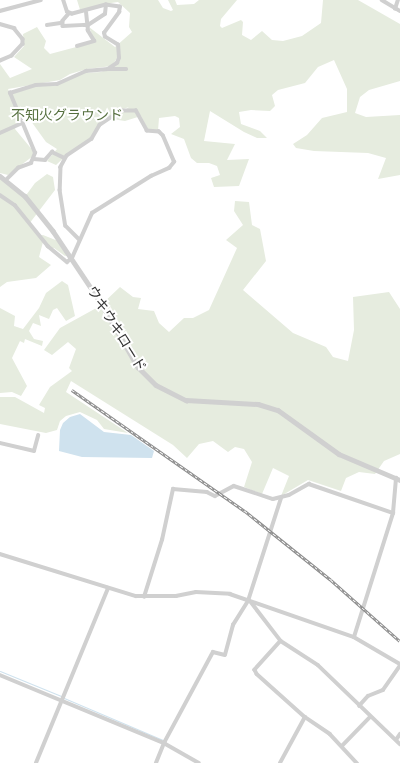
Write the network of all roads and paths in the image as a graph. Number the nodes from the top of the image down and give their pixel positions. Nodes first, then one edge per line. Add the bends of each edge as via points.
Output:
1 (42, 0) edge
2 (63, 0) edge
3 (382, 0) edge
4 (398, 0) edge
5 (106, 5) junction
6 (395, 9) junction
7 (0, 11) edge
8 (400, 11) edge
9 (86, 13) junction
10 (69, 14) junction
11 (62, 23) junction
12 (0, 24) edge
13 (47, 25) dead end
14 (77, 46) dead end
15 (0, 61) edge
16 (108, 69) junction
17 (126, 69) dead end
18 (22, 123) junction
19 (0, 133) edge
20 (65, 158) junction
21 (34, 159) junction
22 (0, 176) edge
23 (7, 179) junction
24 (0, 195) edge
25 (79, 239) junction
26 (72, 258) junction
27 (38, 436) dead end
28 (0, 443) edge
29 (398, 479) edge
30 (281, 498) junction
31 (392, 512) junction
32 (1, 554) edge
33 (0, 559) edge
34 (108, 588) junction
35 (144, 597) junction
36 (250, 602) junction
37 (354, 636) junction
38 (281, 641) junction
39 (400, 665) edge
40 (0, 674) edge
41 (61, 700) junction
42 (359, 706) junction
43 (305, 717) junction
44 (370, 717) junction
45 (400, 734) edge
46 (396, 740) junction
47 (164, 743) junction
48 (400, 744) edge
49 (342, 746) junction
50 (36, 763) edge
51 (156, 763) edge
52 (199, 763) edge
53 (280, 763) edge
54 (357, 763) edge

1 - 7 street
2 - 10 street
3 - 6 street
4 - 6 street
5 - 9 street
5 - 11 street via 105,14 86,25 64,26
5 - 16 street via 117,5 120,10 104,30 105,37 118,46 120,52 117,63
6 - 8 street
9 - 10 street
9 - 14 street via 88,31 94,41
10 - 11 street
11 - 13 street
12 - 15 street via 14,28 23,39 23,44 12,56
16 - 17 street
16 - 18 street via 84,72 57,84 36,85 12,91 10,93
18 - 19 street
18 - 21 street via 34,146
20 - 21 street via 52,152 44,160
20 - 25 street via 61,167 63,212 66,226
20 - 25 street via 92,139 100,125 118,112 128,109 139,113 147,131 159,132 163,136 174,162 169,168 96,209
21 - 23 street via 18,168
22 - 23 street, ウキウキロード
23 - 26 street, ウキウキロード via 25,196
24 - 26 street via 15,205 48,246 67,262
25 - 26 street
26 - 29 street, ウキウキロード via 138,367 159,388 186,400 253,403 278,410 338,454
27 - 28 street via 34,451
29 - 31 street
30 - 31 street via 309,484
30 - 35 street via 266,497 234,486 215,496 207,492 173,489 162,540
30 - 36 street
31 - 37 street
32 - 33 street
32 - 34 street
34 - 35 street
34 - 41 street
35 - 36 street via 176,596 196,592 230,594
36 - 37 street
36 - 38 street
36 - 47 street via 233,625 225,655 214,652
37 - 39 street
38 - 42 street via 318,665
38 - 43 street via 254,670
39 - 42 street via 383,690 368,696
40 - 41 street
41 - 47 street
41 - 50 street
42 - 44 street
43 - 49 street
43 - 53 street
44 - 46 street
44 - 49 street
45 - 46 street
46 - 48 street
47 - 51 street
47 - 52 street
49 - 54 street

